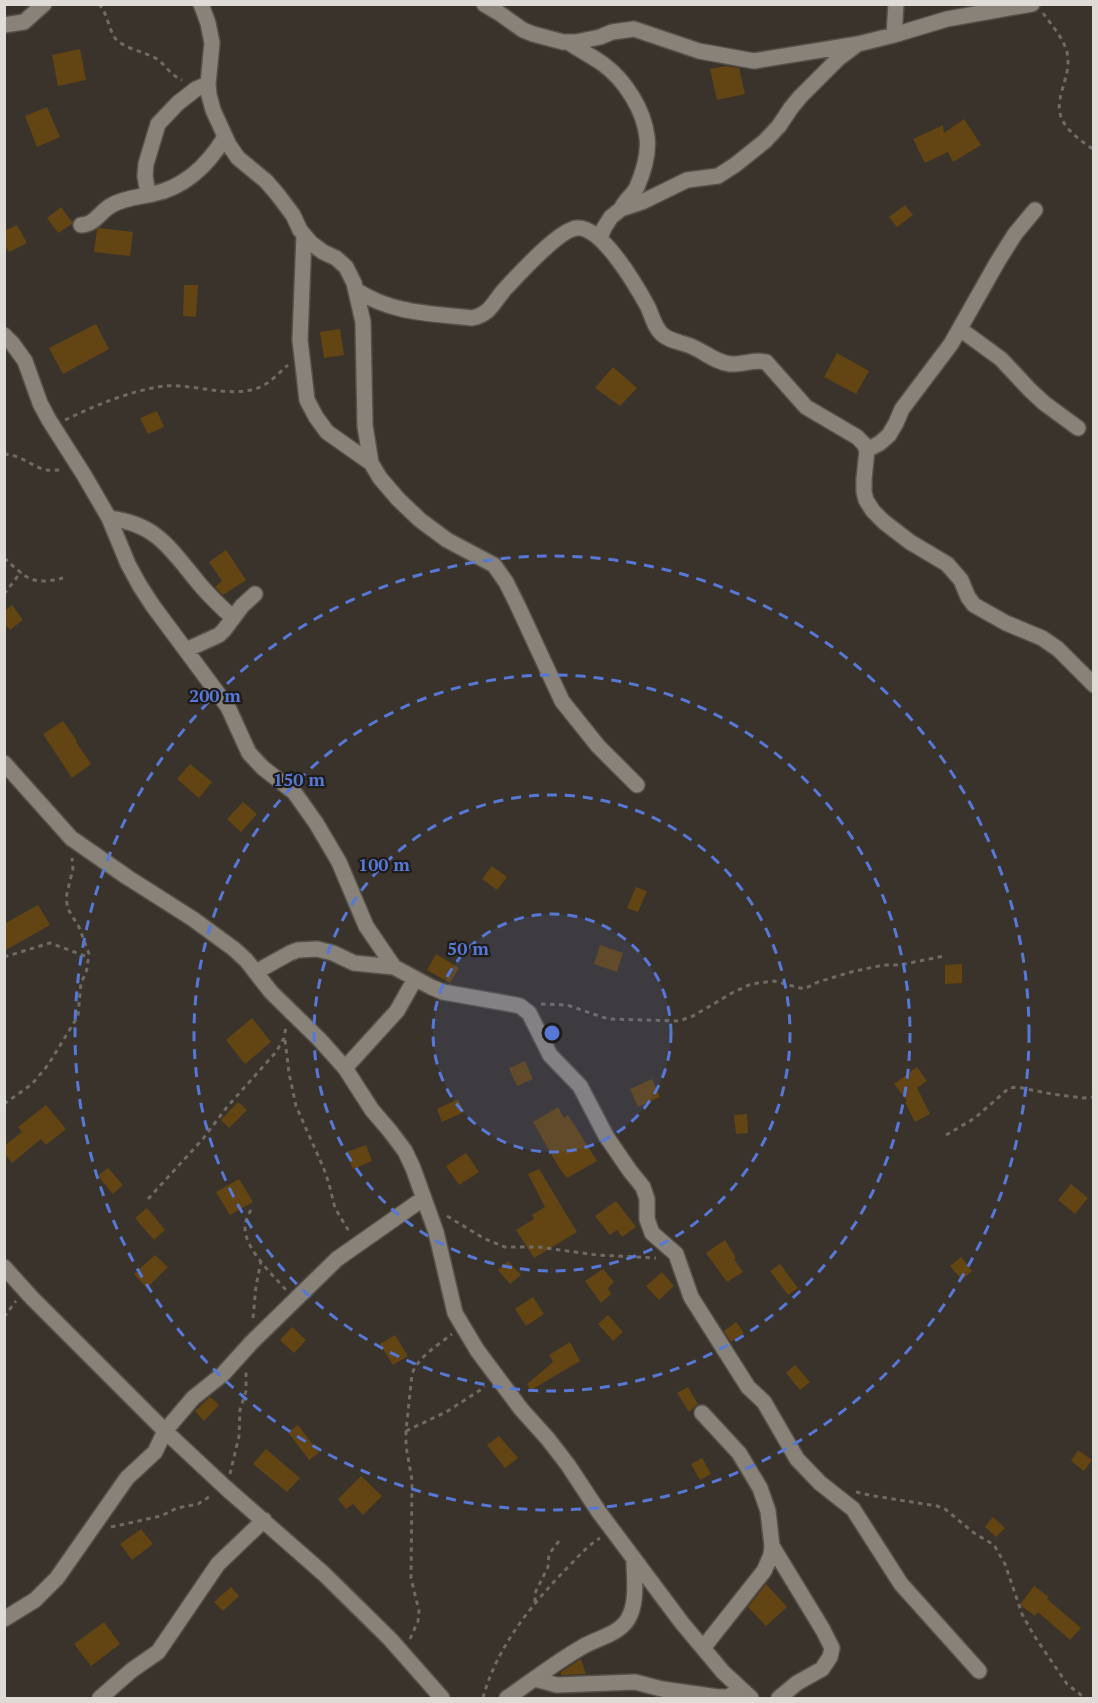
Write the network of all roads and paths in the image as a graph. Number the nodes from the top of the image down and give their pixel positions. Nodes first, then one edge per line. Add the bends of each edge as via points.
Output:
1 (44, 4) edge
2 (99, 4) edge
3 (201, 4) edge
4 (484, 4) edge
5 (896, 4) edge
6 (1037, 9) edge
7 (4, 25) edge
8 (894, 35) junction
9 (568, 42) junction
10 (858, 44) junction
11 (202, 86) junction
12 (225, 137) junction
13 (1094, 150) edge
14 (148, 194) junction
15 (621, 209) junction
16 (1035, 210) dead end
17 (81, 225) dead end
18 (304, 235) junction
19 (600, 238) junction
20 (356, 290) junction
21 (960, 329) junction
22 (4, 335) edge
23 (302, 353) junction
24 (53, 426) junction
25 (1078, 428) dead end
26 (867, 450) junction
27 (4, 454) edge
28 (76, 462) junction
29 (371, 463) junction
30 (109, 518) junction
31 (4, 558) edge
32 (21, 572) junction
33 (63, 578) dead end
34 (4, 594) edge
35 (255, 594) dead end
36 (233, 618) junction
37 (186, 651) junction
38 (1094, 685) edge
39 (4, 763) edge
40 (637, 785) dead end
41 (71, 838) junction
42 (944, 956) dead end
43 (4, 957) edge
44 (88, 957) junction
45 (394, 967) junction
46 (256, 972) junction
47 (415, 979) junction
48 (516, 1005) junction
49 (285, 1007) junction
50 (284, 1038) junction
51 (345, 1068) junction
52 (1094, 1097) edge
53 (4, 1104) edge
54 (946, 1135) dead end
55 (148, 1199) dead end
56 (426, 1204) junction
57 (251, 1210) dead end
58 (356, 1246) junction
59 (678, 1259) junction
60 (261, 1261) junction
61 (4, 1267) edge
62 (294, 1301) junction
63 (462, 1326) junction
64 (249, 1345) junction
65 (498, 1379) junction
66 (702, 1413) dead end
67 (165, 1431) junction
68 (406, 1431) junction
69 (226, 1488) junction
70 (852, 1491) dead end
71 (264, 1520) junction
72 (613, 1530) junction
73 (89, 1532) junction
74 (559, 1541) dead end
75 (772, 1546) junction
76 (634, 1559) junction
77 (535, 1604) junction
78 (4, 1619) edge
79 (703, 1648) junction
80 (404, 1655) junction
81 (979, 1671) dead end
82 (535, 1679) junction
83 (746, 1694) edge
84 (100, 1698) edge
85 (442, 1698) edge
86 (483, 1698) edge
87 (507, 1698) edge
88 (780, 1698) edge
89 (1085, 1698) edge

1 - 7 street via 24,22
2 - 11 path via 118,41 155,58 172,75
3 - 11 street via 212,43
4 - 9 street via 523,30
5 - 8 street
6 - 8 street via 947,19
6 - 13 path via 1065,46 1068,61 1059,102 1060,116 1073,135
8 - 10 street
9 - 10 street via 634,29 699,51 754,61
9 - 15 street via 617,76 643,122 647,146 642,170 637,187
10 - 15 street via 800,97 765,141 729,169 718,176 680,183
11 - 12 street
11 - 14 street via 158,124 146,164
12 - 14 street via 196,173 182,183
12 - 18 street via 238,158 278,195
14 - 17 street via 110,205 90,224
15 - 19 street via 611,217
16 - 21 street via 1015,234
18 - 20 street via 346,267
18 - 23 street
19 - 20 street via 577,228 564,233 505,289 487,312 472,318 399,309
19 - 26 street via 633,283 663,335 721,362 766,362 806,407 857,437
20 - 29 street via 363,322 365,426
21 - 25 street via 1001,359 1044,403
21 - 26 street via 902,409 889,435
22 - 24 street via 25,361 40,404
23 - 24 path via 259,387 221,391 158,387 122,397
23 - 29 street via 308,399 316,417 327,432
24 - 28 street
26 - 38 street via 864,492 873,511 910,542 947,564 974,605 1042,638
27 - 28 path via 47,471 64,469
28 - 30 street
29 - 40 street via 420,520 447,540 494,565 512,593 562,701 598,746
30 - 36 street via 146,528 167,543
30 - 37 street via 140,586
31 - 32 path
32 - 33 path via 38,581
32 - 34 path
35 - 36 street
36 - 37 street via 219,635
37 - 45 street via 228,707 249,753 294,792 316,823 339,862 366,926
39 - 41 street
41 - 44 path via 73,868 66,898
41 - 46 street via 193,919 234,949
42 - 48 path via 851,972 802,989 774,981 751,984 679,1021 608,1019 557,1004
43 - 44 path via 50,943
44 - 53 path via 78,1016 67,1036 32,1084
45 - 46 street via 358,964 333,953 309,949 290,953
45 - 47 street
46 - 49 street
47 - 48 street via 443,992
47 - 51 street via 397,1011
48 - 59 street via 529,1014 550,1055 580,1086 606,1136 646,1191 652,1233
49 - 50 path
49 - 51 street
50 - 55 path via 202,1140
50 - 58 path via 296,1106 330,1184 335,1208
51 - 56 street via 405,1151
52 - 54 path via 1009,1088 975,1118
56 - 58 street
56 - 59 path via 505,1247
56 - 63 street via 455,1313
57 - 60 path via 245,1232
58 - 62 street
59 - 81 street via 691,1297 748,1387 764,1402 798,1459 853,1509 902,1584
60 - 62 path
60 - 64 path
61 - 67 street
62 - 64 street
63 - 65 street
63 - 68 path via 413,1370
64 - 67 street via 223,1374 193,1398
64 - 69 path via 246,1391
65 - 68 path via 446,1412
65 - 72 street via 568,1465
66 - 75 street via 739,1454 760,1488
67 - 69 street
67 - 73 street via 155,1452 127,1478
68 - 80 path via 412,1480 411,1578 419,1611
69 - 71 street
69 - 73 path via 198,1504 161,1516
70 - 89 path via 945,1509 994,1545 1005,1564 1022,1614 1067,1684
71 - 80 street
71 - 84 street via 218,1564 158,1652
72 - 76 street
72 - 77 path via 582,1551
73 - 78 street via 48,1588
74 - 77 path via 549,1554
75 - 79 street via 764,1571
75 - 88 street via 832,1648 822,1669
76 - 79 street
76 - 82 street via 634,1599 629,1618 615,1631 584,1646
77 - 86 path via 508,1640
79 - 83 street
80 - 85 street
82 - 83 street via 557,1685 635,1682 718,1697
82 - 87 street

